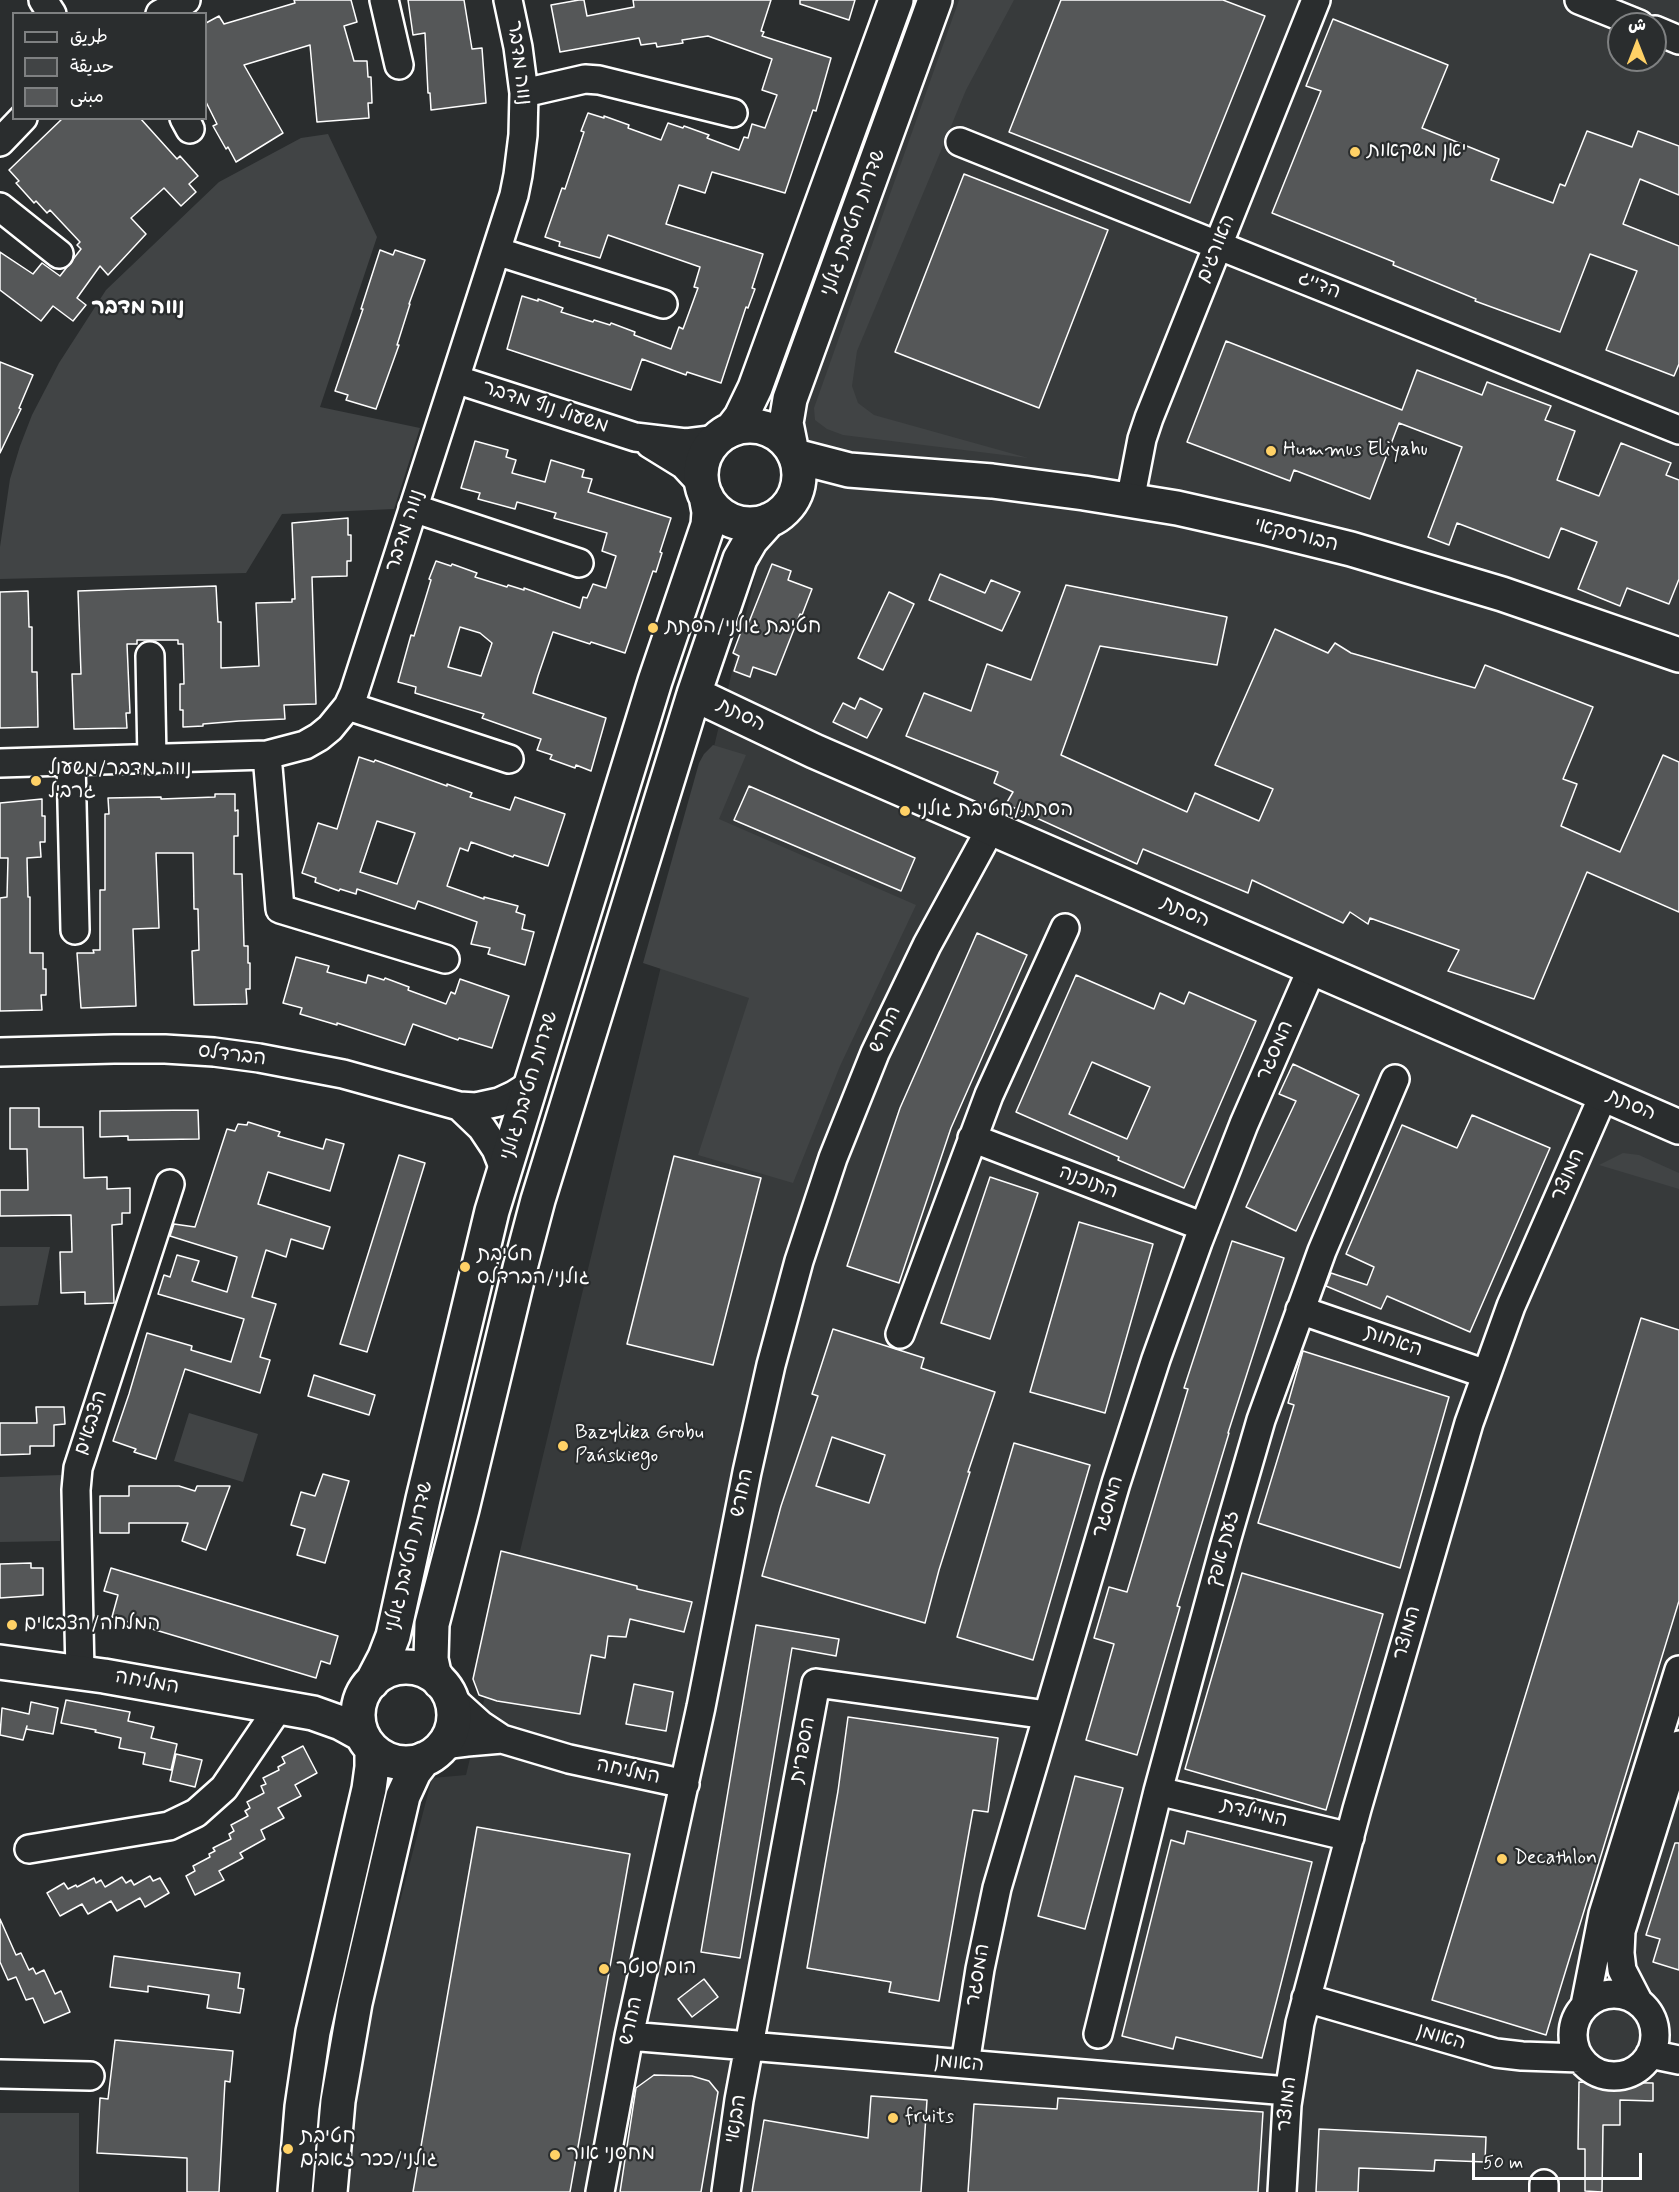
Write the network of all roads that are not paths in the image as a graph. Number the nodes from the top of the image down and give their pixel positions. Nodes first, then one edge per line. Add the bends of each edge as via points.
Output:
1 (186, 0) edge
2 (384, 0) edge
3 (508, 0) edge
4 (896, 0) edge
5 (935, 0) edge
6 (1316, 0) edge
7 (1579, 0) edge
8 (164, 12) edge
9 (1610, 12) edge
10 (399, 65) dead end
11 (524, 93) junction
12 (733, 113) dead end
13 (20, 120) edge
14 (0, 142) edge
15 (960, 142) dead end
16 (0, 207) edge
17 (1218, 246) junction
18 (496, 251) junction
19 (59, 254) dead end
20 (663, 304) dead end
21 (455, 380) junction
22 (1679, 430) edge
23 (724, 435) junction
24 (635, 437) junction
25 (793, 452) junction
26 (900, 476) junction
27 (705, 493) junction
28 (1130, 501) junction
29 (413, 508) junction
30 (780, 511) junction
31 (579, 563) dead end
32 (1679, 655) edge
33 (150, 656) dead end
34 (694, 694) junction
35 (348, 706) junction
36 (267, 755) junction
37 (509, 759) dead end
38 (152, 760) junction
39 (71, 762) junction
40 (0, 764) edge
41 (991, 828) junction
42 (1065, 928) dead end
43 (75, 930) dead end
44 (445, 959) dead end
45 (1312, 968) junction
46 (0, 1052) edge
47 (1395, 1078) dead end
48 (530, 1085) junction
49 (1604, 1094) junction
50 (459, 1106) junction
51 (1679, 1127) edge
52 (972, 1138) junction
53 (504, 1168) junction
54 (170, 1184) dead end
55 (1204, 1227) junction
56 (1300, 1310) junction
57 (900, 1334) dead end
58 (1486, 1374) junction
59 (0, 1662) edge
60 (1679, 1670) edge
61 (80, 1672) junction
62 (369, 1685) junction
63 (445, 1689) junction
64 (286, 1708) junction
65 (1047, 1715) junction
66 (502, 1739) junction
67 (366, 1742) junction
68 (1679, 1744) edge
69 (432, 1754) junction
70 (685, 1784) junction
71 (1158, 1791) junction
72 (1350, 1837) junction
73 (29, 1849) dead end
74 (1306, 1998) junction
75 (1638, 2001) junction
76 (1585, 2006) junction
77 (1098, 2034) dead end
78 (629, 2036) junction
79 (749, 2046) junction
80 (1650, 2054) junction
81 (1580, 2058) junction
82 (1679, 2060) edge
83 (966, 2064) junction
84 (0, 2074) edge
85 (90, 2076) dead end
86 (1288, 2091) junction
87 (295, 2192) edge
88 (330, 2192) edge
89 (600, 2192) edge
90 (726, 2192) edge
91 (1282, 2192) edge

1 - 8 street
2 - 10 street
3 - 11 street, נווה מדבר
4 - 23 street, שדרות חטיבת גולני via 755,388 741,417
5 - 25 street, שדרות חטיבת גולני via 790,399 786,423
6 - 17 street, האורגים
7 - 9 street
11 - 12 street via 585,79 599,80
11 - 18 street, נווה מדבר via 524,135 518,175
13 - 14 street
15 - 17 street, הדייג
16 - 19 street
17 - 22 street, הדייג
17 - 28 street, האורגים via 1149,418
18 - 20 street
18 - 21 street, נווה מדבר
21 - 24 street, משעול נוף מדבר
21 - 29 street, נווה מדבר
23 - 24 street, משעול נוף מדבר via 686,443
23 - 25 street via 750,427 769,430
23 - 27 street via 710,448 702,465
24 - 27 street, משעול נוף מדבר via 684,465
25 - 26 street, הבורסקאי via 849,470
25 - 30 street via 799,475 795,494
26 - 28 street, הבורסקאי via 992,481
26 - 30 street, הבורסקאי via 836,483 802,494
27 - 30 street via 716,510 731,520 750,524
27 - 48 street, שדרות חטיבת גולני via 708,525 655,681
28 - 32 street, הבורסקאי via 1362,552 1502,594
29 - 31 street
29 - 35 street, נווה מדבר
30 - 34 street, שדרות חטיבת גולני via 750,540 740,559
33 - 38 street
34 - 41 street, הסתת
34 - 63 street, שדרות חטיבת גולני via 519,1268 432,1624 431,1659 434,1673
35 - 36 street, נווה מדבר via 319,737
35 - 37 street
36 - 38 street, נווה מדבר
36 - 44 street via 280,909
38 - 39 street, נווה מדבר
39 - 40 street, נווה מדבר
39 - 43 street
41 - 45 street, הסתת
41 - 70 street, החרש via 927,945 875,1053 833,1158 799,1261 747,1473
42 - 52 street
45 - 49 street, הסתת
45 - 55 street, המסגר
46 - 50 street, הברדלס via 114,1048 214,1052 333,1072
47 - 56 street, זעת אפך
48 - 50 street, הברדלס via 499,1102
48 - 53 street, שדרות חטיבת גולני
49 - 51 street, הסתת
49 - 58 street, המוצר
50 - 53 street, הברדלס via 483,1128
52 - 55 street, התוכנה
52 - 57 street
53 - 62 street, שדרות חטיבת גולני via 455,1360 393,1636
54 - 61 street, הצבאים via 78,1468
55 - 65 street, המסגר via 1136,1420
56 - 58 street, האחות
56 - 71 street, זעת אפך via 1243,1479
58 - 72 street, המוצר
59 - 61 street, המליחה
60 - 76 street via 1603,1914
61 - 64 street, המליחה
62 - 63 street via 387,1671 406,1667 424,1671
62 - 64 street, המליחה via 327,1706
62 - 67 street via 361,1697 358,1715
63 - 66 street, המליחה via 480,1725
63 - 69 street via 453,1706 453,1725
64 - 67 street, המליחה via 327,1718
64 - 73 street via 224,1788 196,1813 169,1826
65 - 79 street, הספרית via 816,1683
65 - 83 street, המסגר via 993,1906
66 - 69 street, המליחה via 451,1744
66 - 70 street, המליחה via 569,1759
67 - 69 street via 379,1755 396,1762 415,1762
67 - 87 street via 372,1761 369,1789 313,2032
68 - 75 street via 1622,1931 1622,1970
69 - 88 street via 414,1772 403,1796 342,2075
70 - 78 street, החרש
71 - 72 street, המיילדת
71 - 77 street, זעת אפך
72 - 74 street, המוצר
74 - 81 street, האומן via 1496,2053
74 - 86 street, המוצר
75 - 76 street via 1623,1994 1606,1994
75 - 80 street via 1655,2026
76 - 81 street via 1576,2019 1573,2034
78 - 79 street, האומן
78 - 89 street, החרש
79 - 83 street, האומן
79 - 90 street, הבנאי
80 - 81 street via 1638,2068 1614,2076 1598,2072
80 - 82 street
83 - 86 street, האומן
84 - 85 street
86 - 91 street, המוצר

